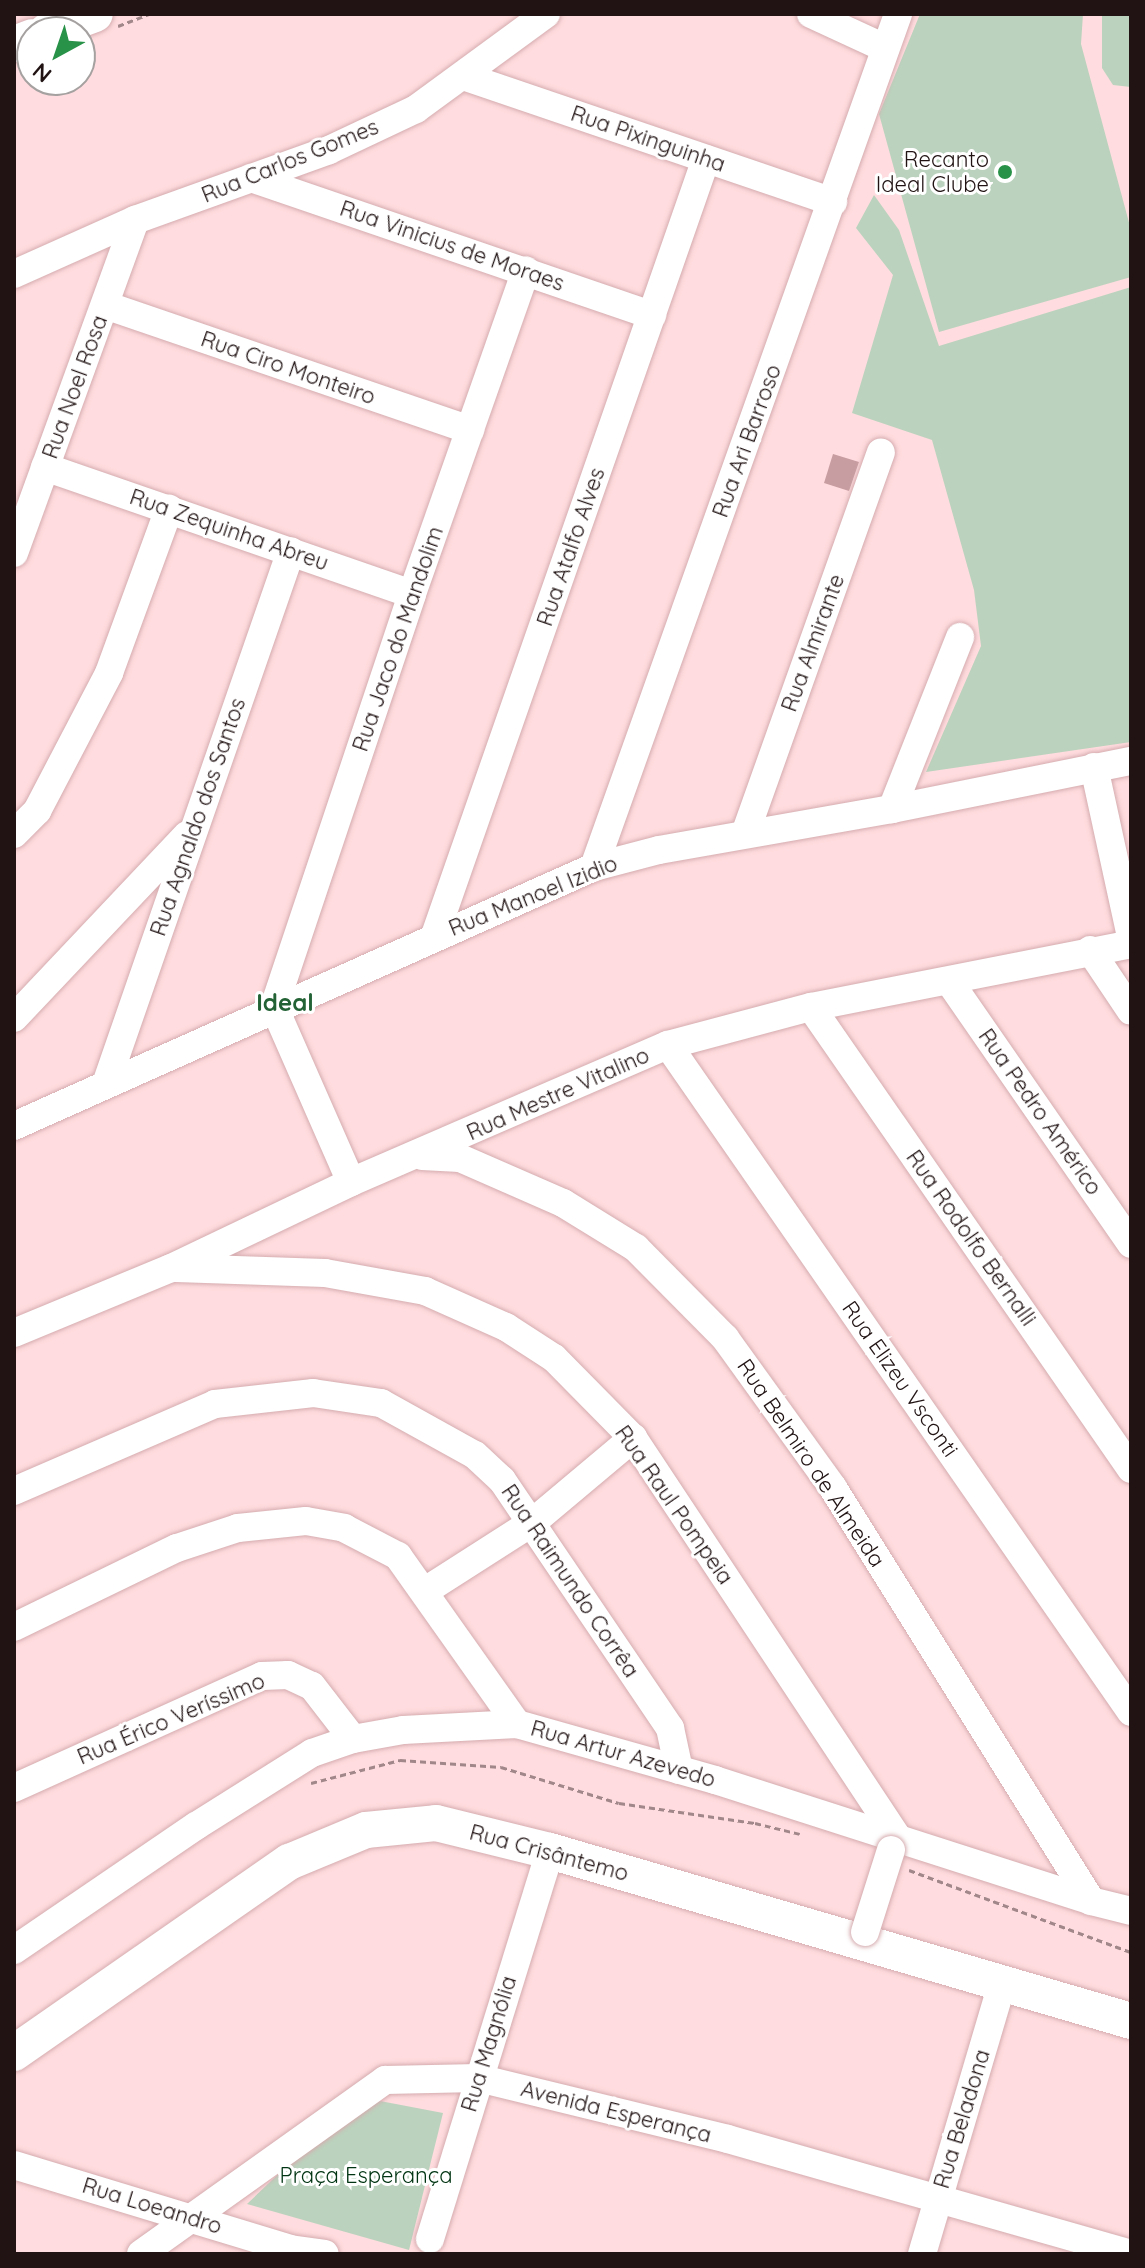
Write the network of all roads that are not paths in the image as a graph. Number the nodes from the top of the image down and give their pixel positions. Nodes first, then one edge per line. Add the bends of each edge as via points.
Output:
1 (546, 14) edge
2 (811, 14) edge
3 (898, 14) edge
4 (885, 48) junction
5 (463, 76) junction
6 (706, 159) junction
7 (251, 178) junction
8 (833, 202) junction
9 (135, 220) junction
10 (526, 271) junction
11 (14, 274) edge
12 (105, 305) junction
13 (652, 315) junction
14 (470, 430) junction
15 (881, 452) dead end
16 (45, 467) junction
17 (169, 509) junction
18 (291, 551) junction
19 (14, 553) edge
20 (412, 594) junction
21 (960, 637) dead end
22 (1131, 761) edge
23 (1094, 767) junction
24 (892, 809) junction
25 (194, 828) junction
26 (14, 834) edge
27 (745, 834) junction
28 (594, 867) junction
29 (435, 935) junction
30 (1131, 936) edge
31 (1131, 944) edge
32 (1090, 950) junction
33 (949, 981) junction
34 (274, 1007) junction
35 (811, 1007) junction
36 (1131, 1011) edge
37 (14, 1018) edge
38 (668, 1045) junction
39 (106, 1084) junction
40 (14, 1126) edge
41 (416, 1156) junction
42 (351, 1182) junction
43 (1131, 1244) edge
44 (171, 1268) junction
45 (14, 1333) edge
46 (633, 1438) junction
47 (1131, 1469) edge
48 (14, 1491) edge
49 (533, 1522) junction
50 (425, 1591) junction
51 (14, 1627) edge
52 (1131, 1712) edge
53 (517, 1724) junction
54 (353, 1739) junction
55 (679, 1770) junction
56 (14, 1788) edge
57 (894, 1843) junction
58 (550, 1851) junction
59 (1091, 1901) junction
60 (1131, 1911) edge
61 (863, 1938) junction
62 (14, 1950) edge
63 (1002, 1984) junction
64 (1131, 2021) edge
65 (14, 2053) edge
66 (478, 2078) junction
67 (14, 2165) edge
68 (938, 2200) junction
69 (195, 2219) junction
70 (430, 2239) dead end
71 (294, 2251) edge
72 (141, 2254) edge
73 (325, 2254) edge
74 (922, 2254) edge
75 (1131, 2254) edge

1 - 5 street, Rua Carlos Gomes
2 - 4 street
3 - 4 street, Rua Ari Barroso
4 - 8 street, Rua Ari Barroso
5 - 6 street, Rua Pixinguinha
5 - 7 street, Rua Carlos Gomes via 416,109 329,150
6 - 8 street, Rua Pixinguinha
6 - 13 street, Rua Atalfo Alves
7 - 9 street, Rua Carlos Gomes
7 - 10 street, Rua Vinicius de Moraes
8 - 28 street, Rua Ari Barroso
9 - 11 street, Rua Carlos Gomes
9 - 12 street, Rua Noel Rosa
10 - 13 street, Rua Vinicius de Moraes
10 - 14 street, Rua Jaco do Mandolim
12 - 14 street, Rua Ciro Monteiro
12 - 16 street, Rua Noel Rosa
13 - 29 street, Rua Atalfo Alves
14 - 20 street, Rua Jaco do Mandolim
15 - 27 street, Rua Almirante
16 - 17 street, Rua Zequinha Abreu
16 - 19 street, Rua Noel Rosa
17 - 18 street, Rua Zequinha Abreu
17 - 26 street via 109,673 37,811
18 - 20 street, Rua Zequinha Abreu
18 - 25 street, Rua Agnaldo dos Santos
20 - 34 street, Rua Jaco do Mandolim
21 - 24 street
22 - 23 street, Rua Manoel Izidio
23 - 24 street, Rua Manoel Izidio
23 - 30 street
24 - 27 street, Rua Manoel Izidio
25 - 37 street
25 - 39 street, Rua Agnaldo dos Santos
27 - 28 street, Rua Manoel Izidio
28 - 29 street, Rua Manoel Izidio
29 - 34 street, Rua Manoel Izidio
31 - 32 street, Rua Mestre Vitalino
32 - 33 street, Rua Mestre Vitalino
32 - 36 street
33 - 35 street, Rua Mestre Vitalino
33 - 43 street, Rua Pedro Américo
34 - 39 street, Rua Manoel Izidio
34 - 42 street
35 - 38 street, Rua Mestre Vitalino
35 - 47 street, Rua Rodolfo Bernalli
38 - 41 street, Rua Mestre Vitalino
38 - 52 street, Rua Elizeu Vsconti
39 - 40 street, Rua Manoel Izidio
41 - 42 street, Rua Mestre Vitalino
41 - 59 street, Rua Belmiro de Almeida via 460,1158 563,1203 636,1248 725,1338 833,1488
42 - 44 street, Rua Mestre Vitalino
44 - 45 street, Rua Mestre Vitalino
44 - 46 street, Rua Raul Pompeia via 325,1273 425,1291 506,1327 554,1358
46 - 49 street
46 - 57 street, Rua Raul Pompeia
48 - 49 street, Rua Raimundo Corrêa via 215,1404 313,1393 381,1403 438,1431 493,1472
49 - 50 street
49 - 55 street, Rua Raimundo Corrêa via 670,1728
50 - 51 street via 398,1556 344,1528 306,1521 238,1528 177,1548
50 - 53 street
53 - 54 street, Rua Artur Azevedo via 403,1730
53 - 55 street, Rua Artur Azevedo
54 - 56 street, Rua Érico Veríssimo via 312,1686 288,1675 262,1676
54 - 62 street, Rua Artur Azevedo via 299,1761
55 - 57 street, Rua Artur Azevedo
57 - 59 street, Rua Artur Azevedo
57 - 61 street, bridge
58 - 61 main road, Rua Crisântemo
58 - 65 main road, Rua Crisântemo via 436,1823 366,1830 289,1862
58 - 66 street, Rua Magnólia
59 - 60 street, Rua Artur Azevedo
61 - 63 main road, Rua Crisântemo
63 - 64 main road, Rua Crisântemo
63 - 68 street, Rua Beladona
66 - 68 street, Avenida Esperança via 728,2139
66 - 69 street, Avenida Esperança via 385,2080
66 - 70 street, Rua Magnólia
67 - 69 street, Rua Loeandro
68 - 74 street, Rua Beladona
68 - 75 street, Avenida Esperança
69 - 71 street, Rua Loeandro
69 - 72 street, Avenida Esperança
71 - 73 street, Rua Loeandro

